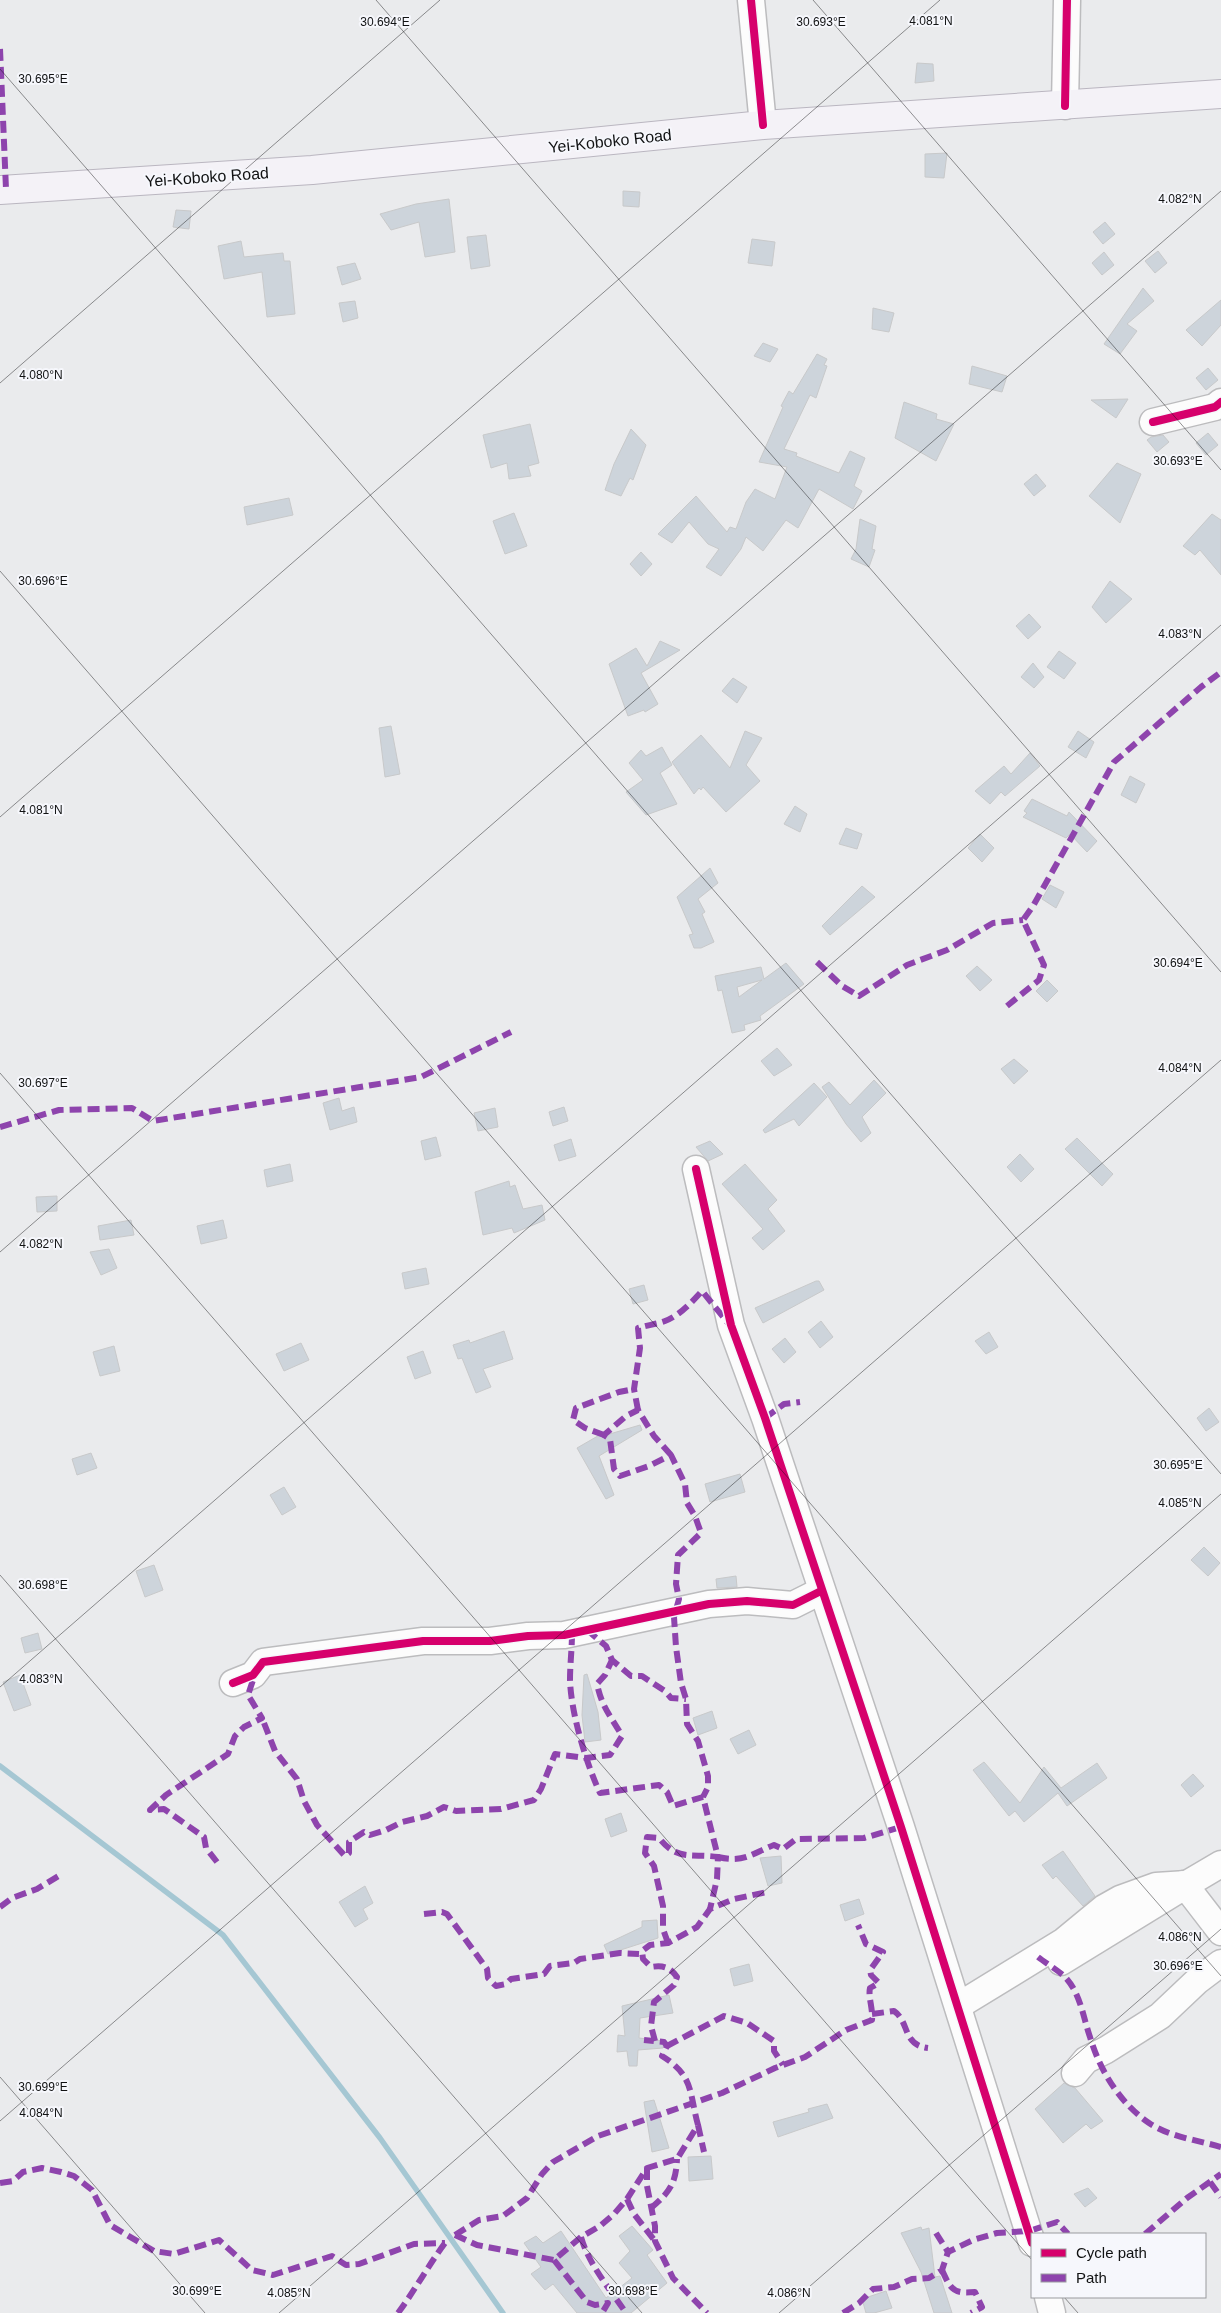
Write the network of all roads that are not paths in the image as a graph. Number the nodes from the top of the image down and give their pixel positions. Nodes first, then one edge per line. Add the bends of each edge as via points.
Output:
1 (751, 0) edge
2 (1067, 0) edge
3 (1221, 94) edge
4 (1065, 106) junction
5 (763, 126) junction
6 (0, 190) edge
7 (1221, 402) edge
8 (1153, 422) dead end
9 (696, 1169) dead end
10 (821, 1591) junction
11 (233, 1683) dead end
12 (1221, 1864) edge
13 (1184, 1884) junction
14 (1221, 1932) edge
15 (1221, 1963) edge
16 (958, 2006) junction
17 (1075, 2073) dead end
18 (1031, 2240) edge
19 (1048, 2298) edge
20 (1052, 2313) edge

1 - 5 street
2 - 4 street
3 - 4 main road, Yei-Koboko Road
4 - 5 main road, Yei-Koboko Road
5 - 6 main road, Yei-Koboko Road via 312,170
7 - 8 street via 1215,407
9 - 10 street via 731,1325
10 - 11 street via 793,1604 747,1601 709,1604 564,1635 490,1642 423,1641 263,1662 253,1676
10 - 16 street
12 - 13 street
13 - 14 street
13 - 16 street via 1156,1886 1120,1899 1064,1941
15 - 17 street via 1160,2016 1086,2060
16 - 18 street
19 - 20 street

